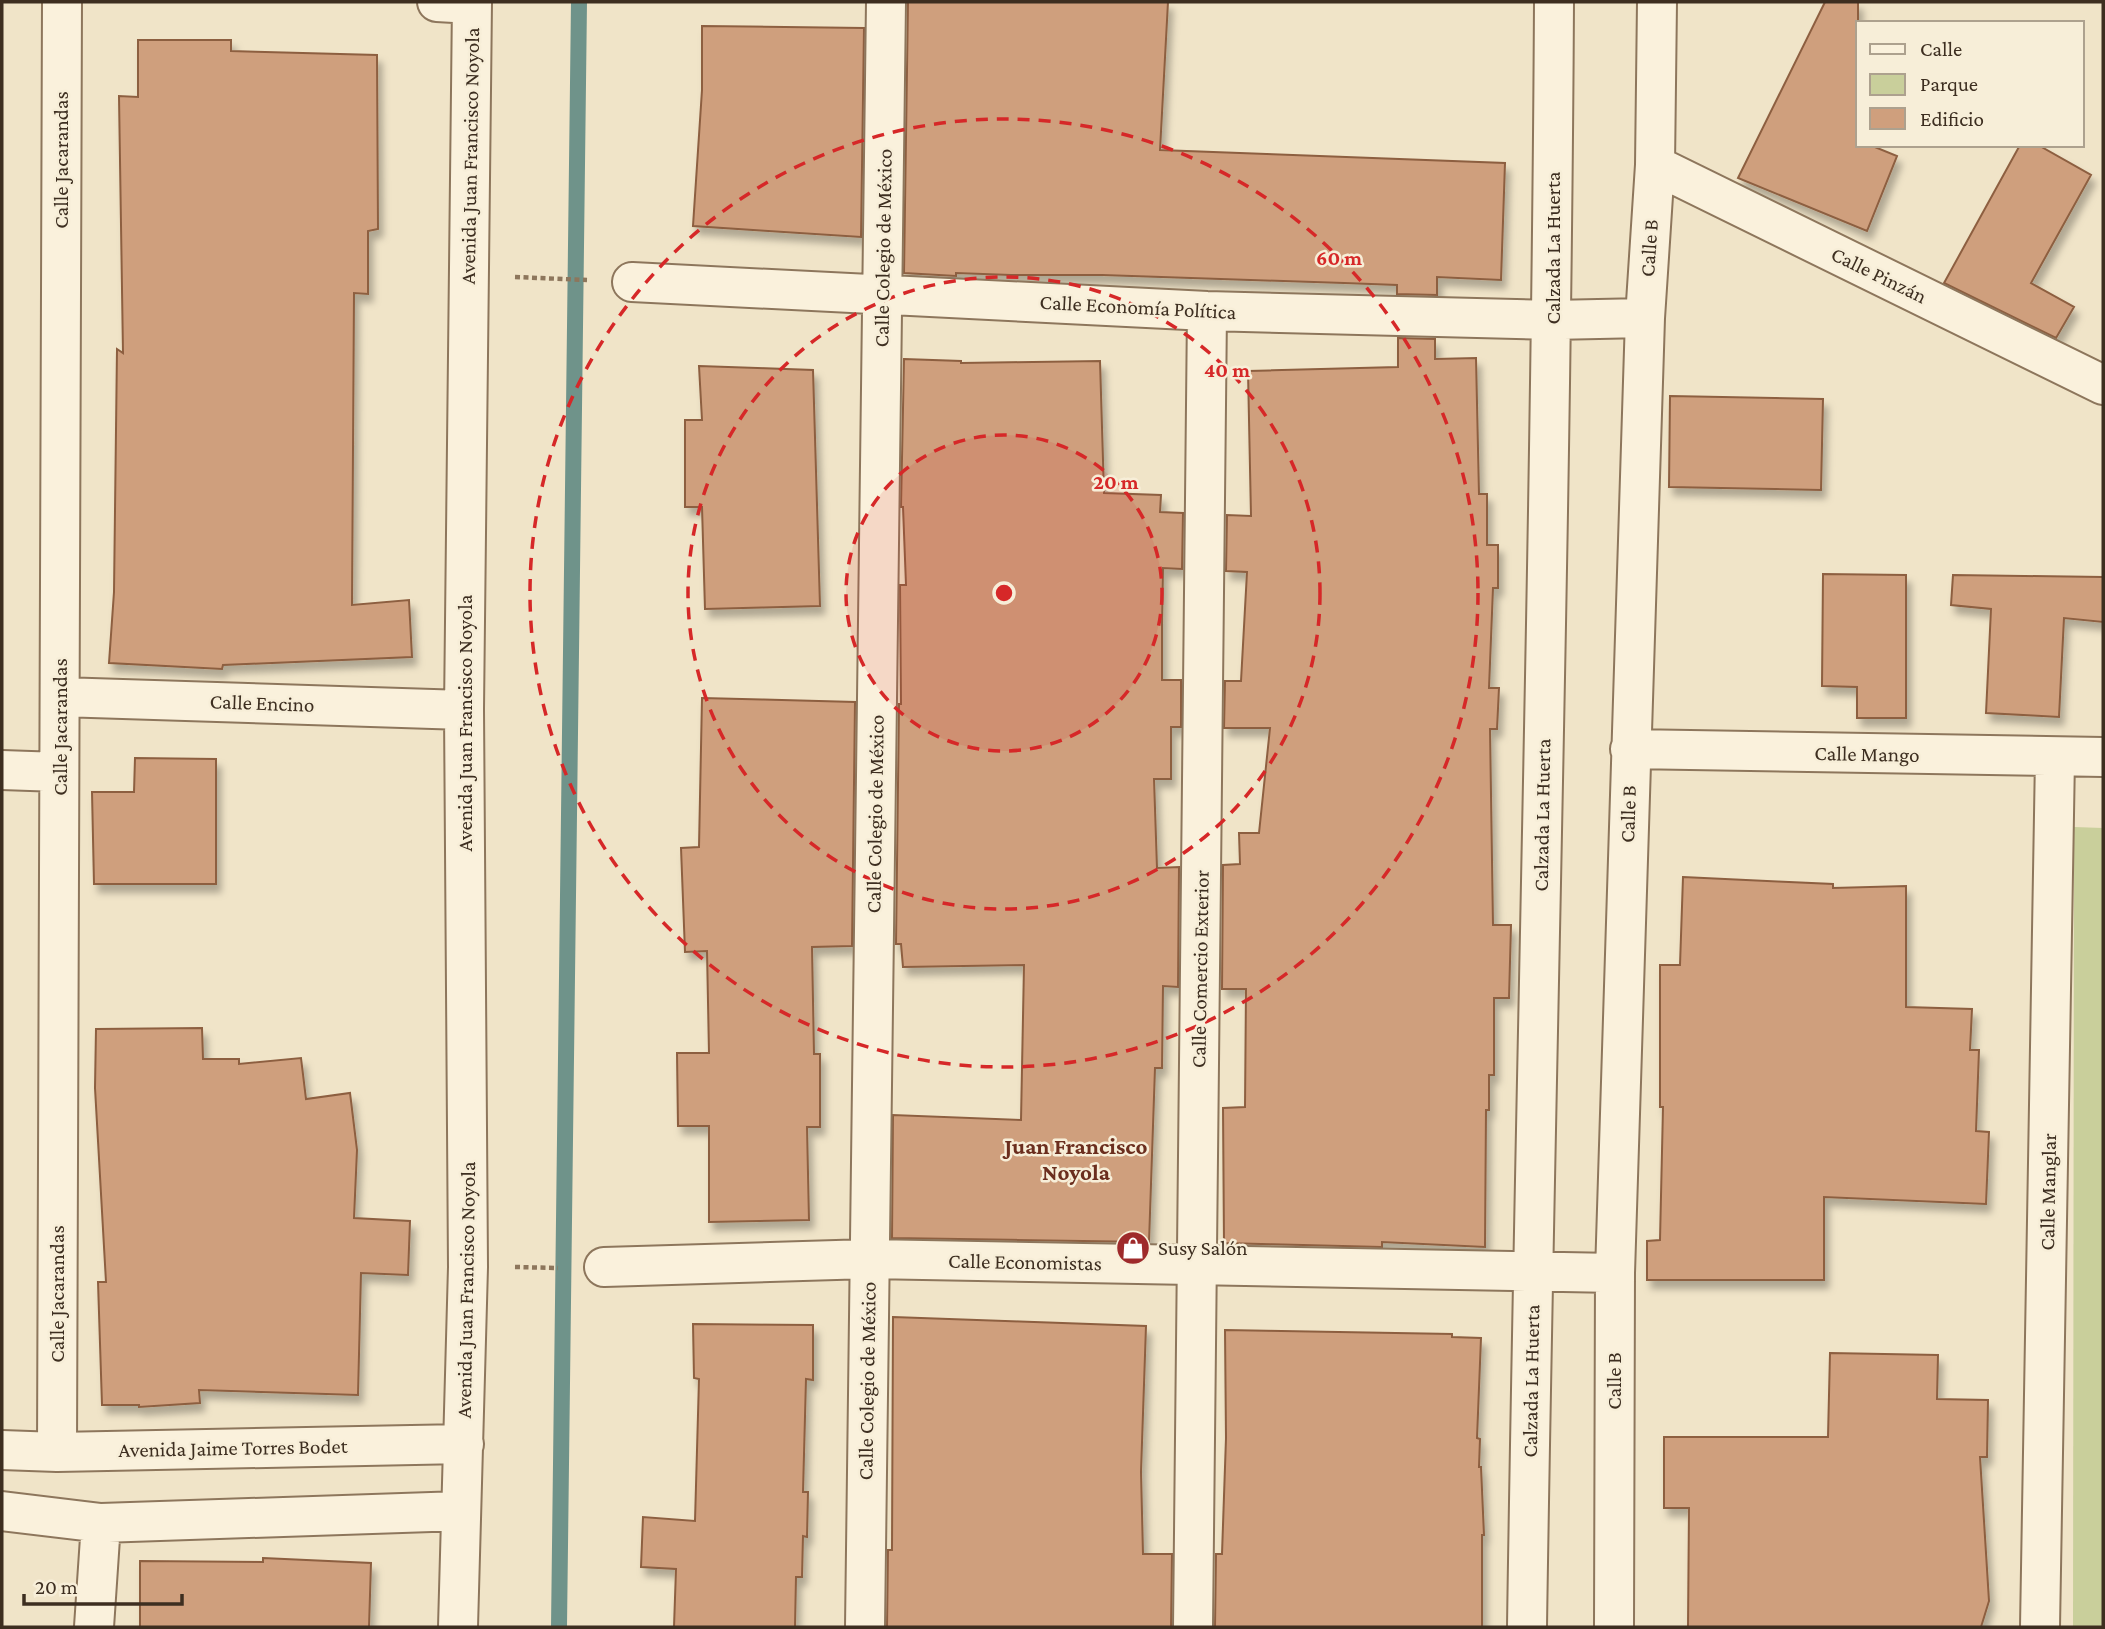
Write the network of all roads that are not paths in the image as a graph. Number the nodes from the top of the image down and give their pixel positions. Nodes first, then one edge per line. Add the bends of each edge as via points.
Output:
1 (62, 2) edge
2 (886, 2) edge
3 (1554, 2) edge
4 (1657, 2) edge
5 (460, 3) edge
6 (1655, 165) junction
7 (632, 282) road end
8 (883, 294) junction
9 (1207, 311) junction
10 (1645, 318) junction
11 (1552, 320) junction
12 (2103, 385) edge
13 (60, 696) junction
14 (464, 710) junction
15 (1630, 749) junction
16 (2055, 757) junction
17 (2103, 757) edge
18 (2, 771) edge
19 (59, 772) junction
20 (869, 1259) junction
21 (1196, 1265) junction
22 (604, 1267) dead end
23 (1532, 1271) junction
24 (1615, 1273) junction
25 (464, 1444) junction
26 (2, 1450) edge
27 (57, 1452) junction
28 (2, 1511) edge
29 (461, 1511) junction
30 (101, 1523) junction
31 (94, 1627) edge
32 (458, 1627) edge
33 (865, 1627) edge
34 (1194, 1627) edge
35 (1527, 1627) edge
36 (1614, 1627) edge
37 (2040, 1627) edge

1 - 13 street, Calle Jacarandas
2 - 8 street, Calle Colegio de México
3 - 11 street, Calzada La Huerta
4 - 6 street, Calle B
5 - 14 street, Avenida Juan Francisco Noyola via 469,275
6 - 10 street, Calle B
6 - 12 street, Calle Pinzán
7 - 8 street, Calle Economía Política
8 - 9 street, Calle Economía Política
8 - 20 street, Calle Colegio de México
9 - 11 street, Calle Economía Política
9 - 21 street, Calle Comercio Exterior
10 - 11 street, Calle Economía Política
10 - 15 street, Calle B
11 - 23 street, Calzada La Huerta
13 - 14 street, Calle Encino
13 - 19 street, Calle Jacarandas
14 - 25 street, Avenida Juan Francisco Noyola via 468,1267
15 - 16 street, Calle Mango
15 - 24 street, Calle B
16 - 17 street, Calle Mango
16 - 37 street, Calle Manglar
18 - 19 street
19 - 27 street, Calle Jacarandas
20 - 21 street, Calle Economistas
20 - 22 street, Calle Economistas
20 - 33 street, Calle Colegio de México
21 - 23 street, Calle Economistas
21 - 34 street, Calle Comercio Exterior
23 - 24 street, Calle Economistas
23 - 35 street, Calzada La Huerta
24 - 36 street, Calle B
25 - 27 street, Avenida Jaime Torres Bodet
25 - 29 street, Avenida Juan Francisco Noyola
26 - 27 street, Avenida Jaime Torres Bodet
28 - 30 street
29 - 30 street
29 - 32 street, Avenida Juan Francisco Noyola
30 - 31 street

